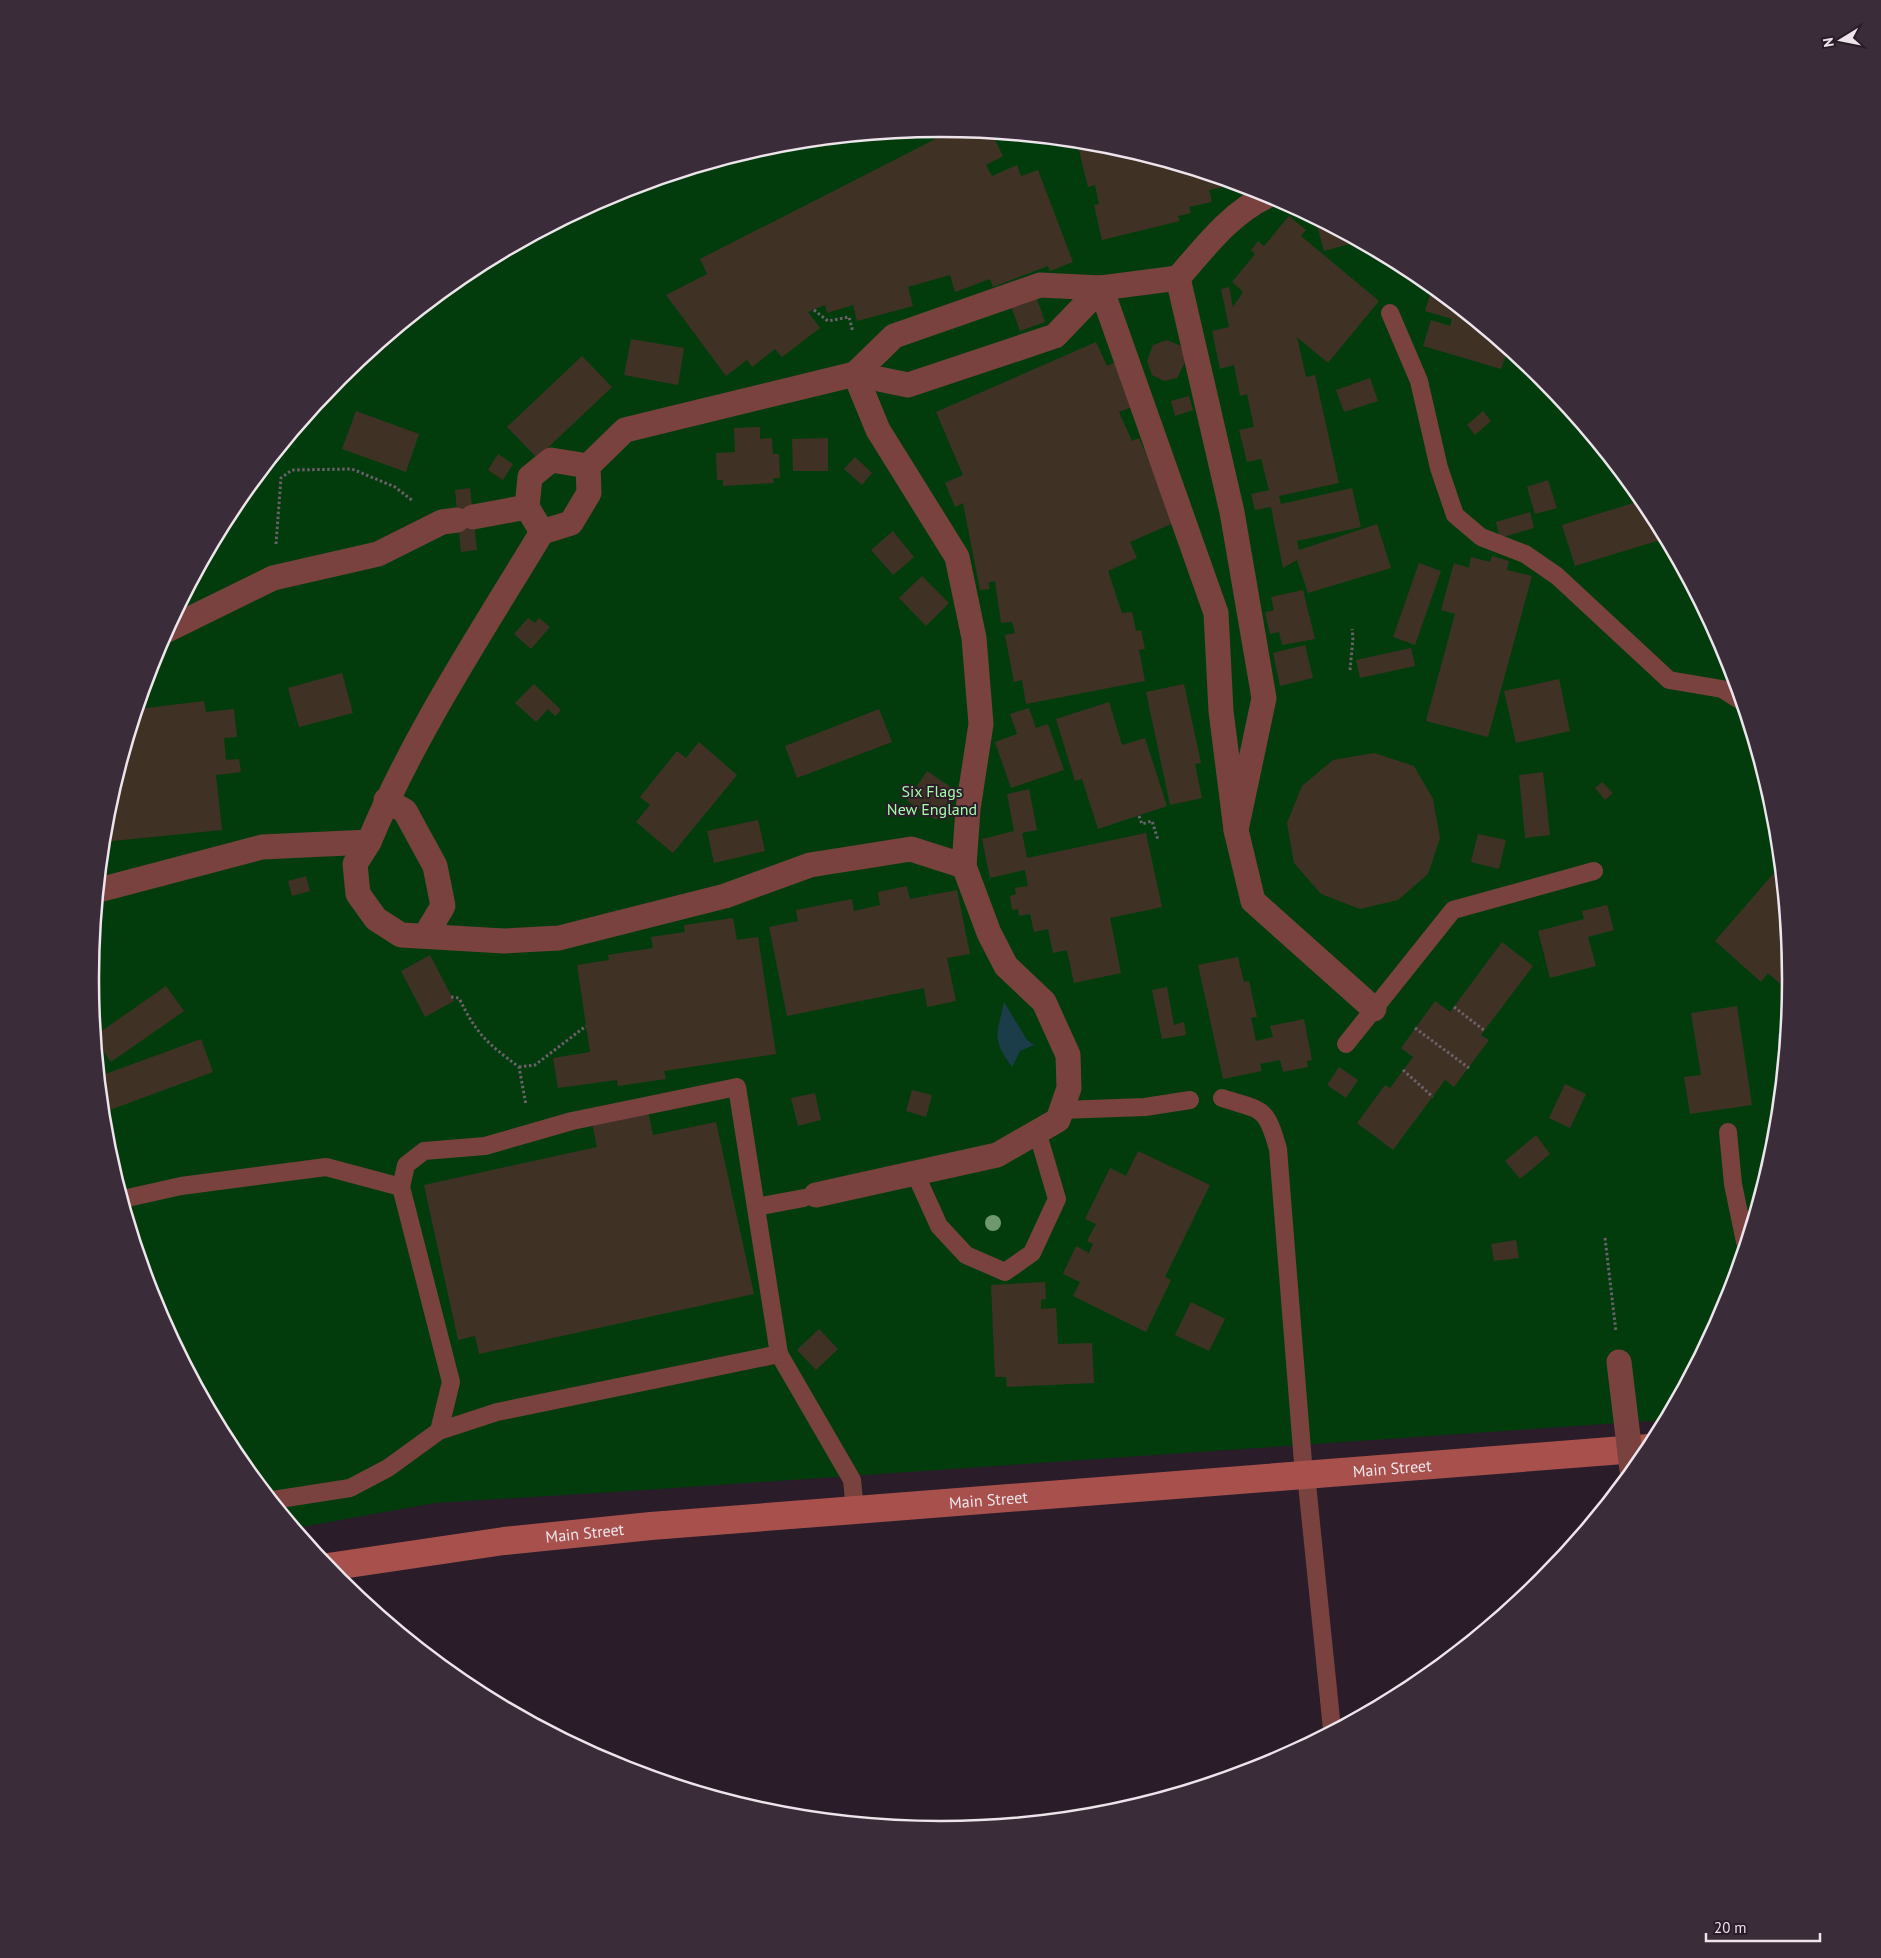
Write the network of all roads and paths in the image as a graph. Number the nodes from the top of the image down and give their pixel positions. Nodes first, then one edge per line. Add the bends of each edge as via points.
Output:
1 (1259, 200) edge
2 (1178, 278) junction
3 (1101, 288) junction
4 (814, 310) dead end
5 (1390, 313) dead end
6 (855, 337) dead end
7 (855, 374) junction
8 (588, 466) junction
9 (527, 507) junction
10 (457, 520) junction
11 (542, 532) junction
12 (273, 578) junction
13 (178, 625) edge
14 (1352, 629) dead end
15 (1350, 670) dead end
16 (1733, 696) edge
17 (386, 800) junction
18 (1139, 816) dead end
19 (1236, 830) junction
20 (1158, 840) dead end
21 (369, 842) junction
22 (964, 866) junction
23 (1594, 871) dead end
24 (104, 889) edge
25 (425, 936) junction
26 (451, 997) dead end
27 (1454, 1007) dead end
28 (1374, 1009) junction
29 (586, 1026) dead end
30 (1415, 1028) dead end
31 (1485, 1031) dead end
32 (1346, 1044) dead end
33 (519, 1067) junction
34 (1469, 1068) dead end
35 (1403, 1070) dead end
36 (1433, 1097) dead end
37 (1222, 1098) dead end
38 (1190, 1100) dead end
39 (1061, 1110) junction
40 (528, 1111) dead end
41 (1037, 1131) junction
42 (1728, 1132) dead end
43 (915, 1173) junction
44 (401, 1187) junction
45 (810, 1197) joint
46 (127, 1198) edge
47 (756, 1206) junction
48 (1743, 1233) edge
49 (1605, 1238) dead end
50 (779, 1354) junction
51 (1619, 1362) joint
52 (438, 1431) junction
53 (1639, 1449) edge
54 (1631, 1460) edge
55 (1305, 1475) junction
56 (280, 1499) edge
57 (855, 1510) junction
58 (337, 1566) edge
59 (1331, 1724) edge

1 - 2 street via 1216,234
2 - 3 street
2 - 19 street via 1232,512 1264,698
3 - 7 street via 1040,284 894,336
3 - 7 street via 1055,336 908,385
3 - 19 street via 1216,613 1221,711
4 - 6 path via 828,320 849,317
5 - 16 lane via 1419,381 1439,468 1455,515 1481,537 1524,554 1557,576 1669,680 1722,689
7 - 8 street via 625,430
7 - 22 street via 878,430 956,557 974,638 981,724 968,809
8 - 9 street via 551,460 530,477
8 - 11 street via 589,493 571,523
9 - 10 street
9 - 11 street
10 - 12 street via 378,554
10 - 12 path via 395,487 352,469 292,470 281,478
11 - 17 street via 461,665
12 - 13 street
14 - 15 path
17 - 21 street
17 - 25 street via 405,811 435,866 443,906
18 - 20 path via 1142,824 1152,822
19 - 28 street via 1253,901
21 - 24 street via 262,847
21 - 25 street via 355,864 358,894 376,919 401,935
22 - 25 street via 911,849 810,865 725,896 559,938 504,941
22 - 39 street via 989,933 1006,966 1044,1002 1068,1055 1069,1088
23 - 28 lane via 1452,910
26 - 33 path via 459,998 486,1043
27 - 31 path
28 - 32 lane
29 - 33 path via 535,1064
30 - 34 path
33 - 40 path
35 - 36 path
37 - 55 lane via 1262,1110 1278,1149
38 - 39 lane via 1145,1106
39 - 41 street via 1058,1120
41 - 43 street via 997,1155
41 - 43 lane via 1057,1199 1032,1253 1004,1272 966,1255 939,1226
42 - 48 lane via 1733,1184
43 - 45 street
44 - 46 lane via 326,1167 181,1186
44 - 47 lane via 406,1165 424,1151 485,1146 572,1121 737,1087
44 - 52 lane via 451,1382
45 - 47 lane
47 - 50 lane
49 - 51 path
50 - 52 lane via 497,1412
50 - 57 lane via 852,1480
51 - 54 street, bridge
52 - 56 lane via 388,1468 350,1488
53 - 55 main road, Main Street
55 - 57 main road, Main Street
55 - 59 lane
57 - 58 main road, Main Street via 504,1541

